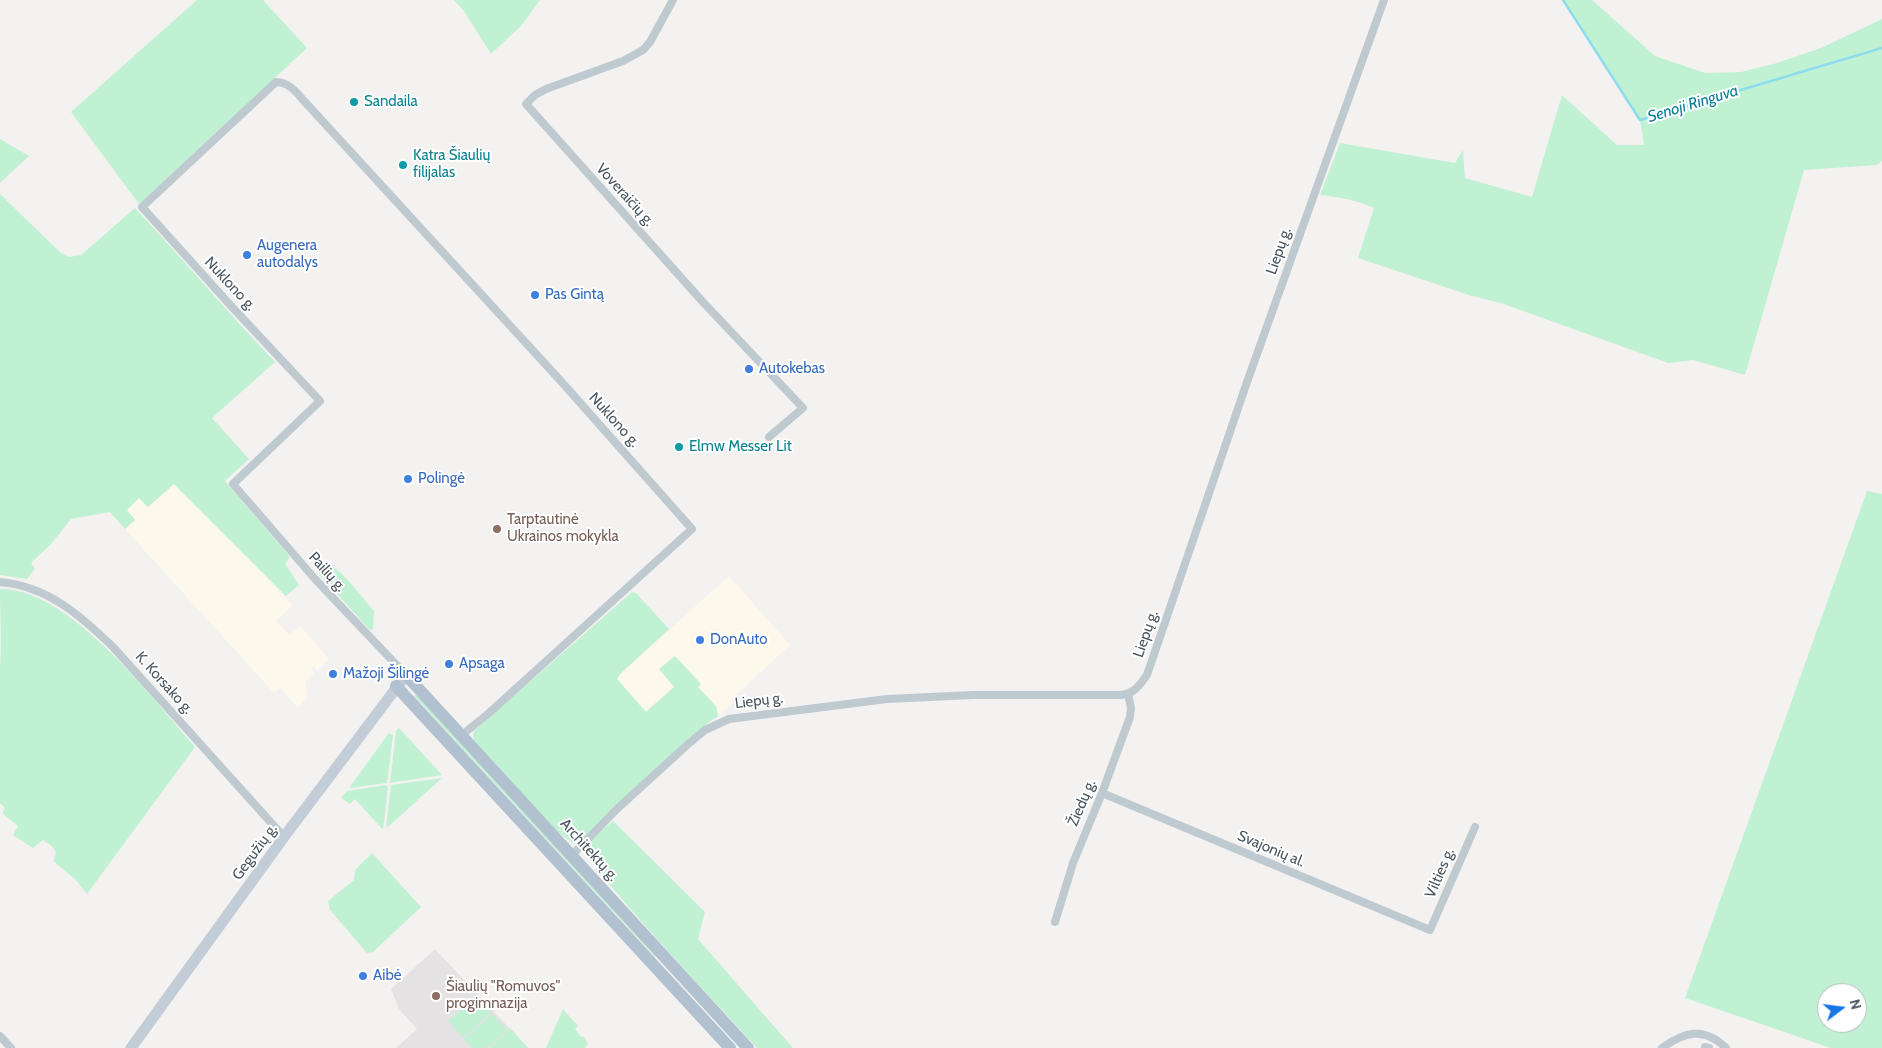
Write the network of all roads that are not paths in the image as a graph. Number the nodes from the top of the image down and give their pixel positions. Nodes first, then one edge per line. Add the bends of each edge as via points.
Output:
1 (673, 0) edge
2 (1384, 0) edge
3 (769, 437) dead end
4 (233, 484) joint
5 (0, 582) edge
6 (406, 675) junction
7 (396, 686) junction
8 (1128, 694) junction
9 (462, 735) junction
10 (1102, 793) junction
11 (1475, 827) dead end
12 (284, 837) junction
13 (572, 855) junction
14 (1055, 922) dead end
15 (1430, 930) joint
16 (664, 957) junction
17 (655, 966) junction
18 (0, 1036) edge
19 (11, 1048) edge
20 (131, 1048) edge
21 (730, 1048) edge
22 (748, 1048) edge
23 (1662, 1048) edge
24 (1726, 1048) edge

1 - 3 street, Voveraičių g. via 643,50 623,61 546,89 526,104 802,408
2 - 8 street, Liepų g. via 1304,220 1147,675
4 - 6 street, Pailių g. via 315,579
4 - 9 street, Nuklono g. via 320,401 142,207 276,82 282,82 305,102 692,529
5 - 12 street, K. Korsako g. via 42,592 92,626
6 - 7 main road, Gegužių g.
6 - 9 main road, Architektų g.
7 - 12 main road, Gegužių g.
7 - 17 main road, Architektų g.
8 - 10 street, Žiedų g. via 1130,717
8 - 13 street, Liepų g. via 887,699 729,719 705,730 686,746
9 - 13 main road, Architektų g.
10 - 14 street, Žiedų g. via 1073,864
10 - 15 street, Svajonių al.
11 - 15 street, Vilties g.
12 - 20 main road, Gegužių g.
13 - 16 main road, Architektų g.
16 - 17 main road
16 - 22 main road, Architektų g.
17 - 21 main road, Architektų g.
18 - 19 street
23 - 24 street via 1692,1032 1711,1037

